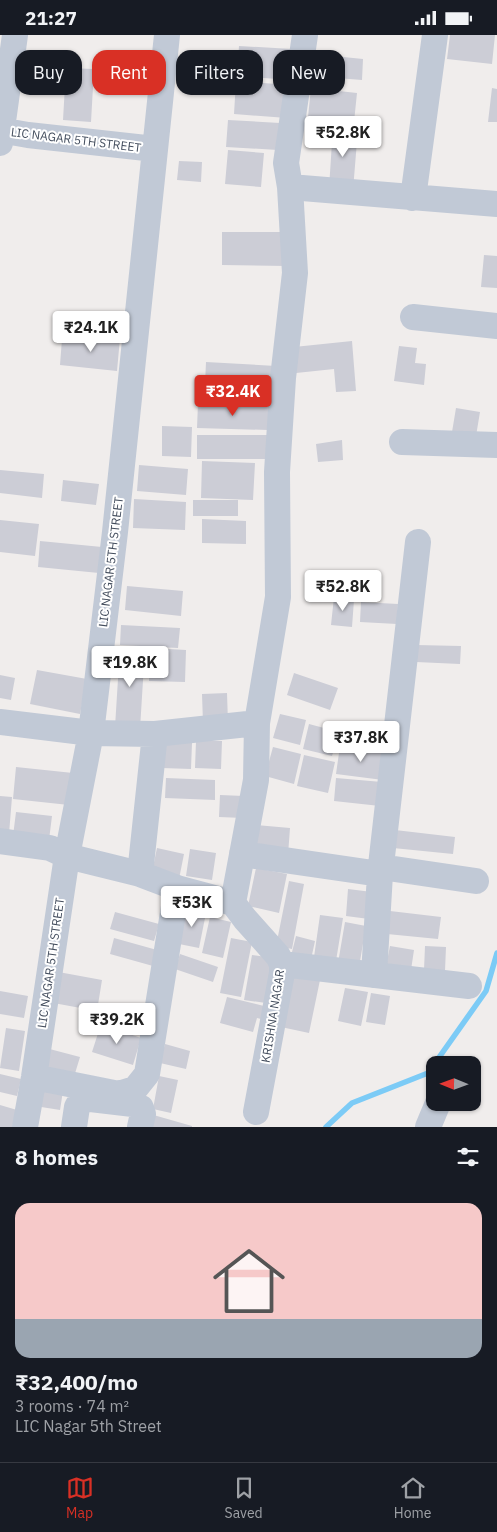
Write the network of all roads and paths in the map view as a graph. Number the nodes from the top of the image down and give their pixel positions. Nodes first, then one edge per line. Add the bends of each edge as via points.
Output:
1 (167, 35) edge
2 (305, 35) edge
3 (434, 35) edge
4 (9, 50) edge
5 (0, 135) edge
6 (155, 149) junction
7 (290, 187) junction
8 (413, 198) junction
9 (497, 204) edge
10 (413, 317) dead end
11 (497, 326) edge
12 (402, 442) dead end
13 (497, 445) edge
14 (418, 543) dead end
15 (0, 722) edge
16 (258, 723) junction
17 (91, 733) junction
18 (155, 734) junction
19 (0, 841) edge
20 (242, 854) junction
21 (67, 856) junction
22 (380, 870) junction
23 (140, 874) junction
24 (476, 881) dead end
25 (177, 888) junction
26 (233, 903) junction
27 (282, 964) junction
28 (374, 975) junction
29 (469, 986) dead end
30 (34, 1077) junction
31 (435, 1111) edge
32 (256, 1112) dead end
33 (145, 1121) edge
34 (25, 1127) edge
35 (74, 1127) edge
36 (428, 1127) edge

1 - 6 street
2 - 7 street via 286,163
3 - 8 street
4 - 5 street
5 - 6 street, LIC NAGAR 5TH STREET via 28,135
6 - 17 street, LIC NAGAR 5TH STREET
7 - 8 street
7 - 16 street via 295,273 277,472 278,597
8 - 9 street
10 - 11 street
12 - 13 street
14 - 22 street
15 - 17 street
16 - 18 street
16 - 20 street via 256,780
17 - 18 street
17 - 21 street, LIC NAGAR 5TH STREET
18 - 23 street
19 - 21 street via 50,848
20 - 22 street
20 - 26 street
21 - 23 street
21 - 30 street, LIC NAGAR 5TH STREET
22 - 24 street
22 - 28 street
23 - 25 street
25 - 26 street
25 - 30 street via 147,1074 135,1089 119,1094
26 - 27 street, KRISHNA NAGAR
27 - 28 street
27 - 32 street, KRISHNA NAGAR
28 - 29 street
30 - 34 street, LIC NAGAR 5TH STREET
31 - 36 street
33 - 35 street via 141,1107 132,1103 82,1098 76,1107

